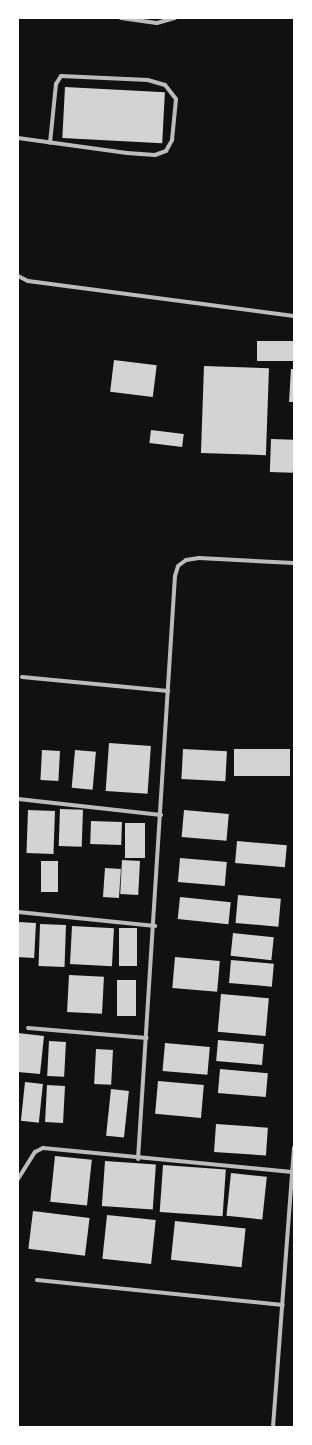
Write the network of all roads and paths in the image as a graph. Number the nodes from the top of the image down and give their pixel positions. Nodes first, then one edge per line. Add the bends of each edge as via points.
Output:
1 (121, 18) edge
2 (175, 18) edge
3 (18, 138) edge
4 (50, 143) junction
5 (18, 276) edge
6 (294, 316) edge
7 (294, 562) edge
8 (22, 677) dead end
9 (168, 691) junction
10 (18, 799) edge
11 (161, 815) junction
12 (18, 912) edge
13 (154, 926) junction
14 (28, 1028) dead end
15 (147, 1038) junction
16 (294, 1148) edge
17 (138, 1158) junction
18 (292, 1172) junction
19 (18, 1179) edge
20 (37, 1280) dead end
21 (283, 1305) junction
22 (272, 1427) edge

1 - 2 street via 157,23
3 - 4 street
4 - 4 street via 154,155 166,151 172,140 176,99 165,85 148,80 61,76 56,84
5 - 6 street via 28,281
7 - 9 street via 199,558 186,560 178,566
8 - 9 street
9 - 11 street
10 - 11 street
11 - 13 street
12 - 13 street
13 - 15 street
14 - 15 street
15 - 17 street
16 - 18 street
17 - 18 street
17 - 19 street via 43,1148 35,1152
18 - 21 street
20 - 21 street
21 - 22 street

